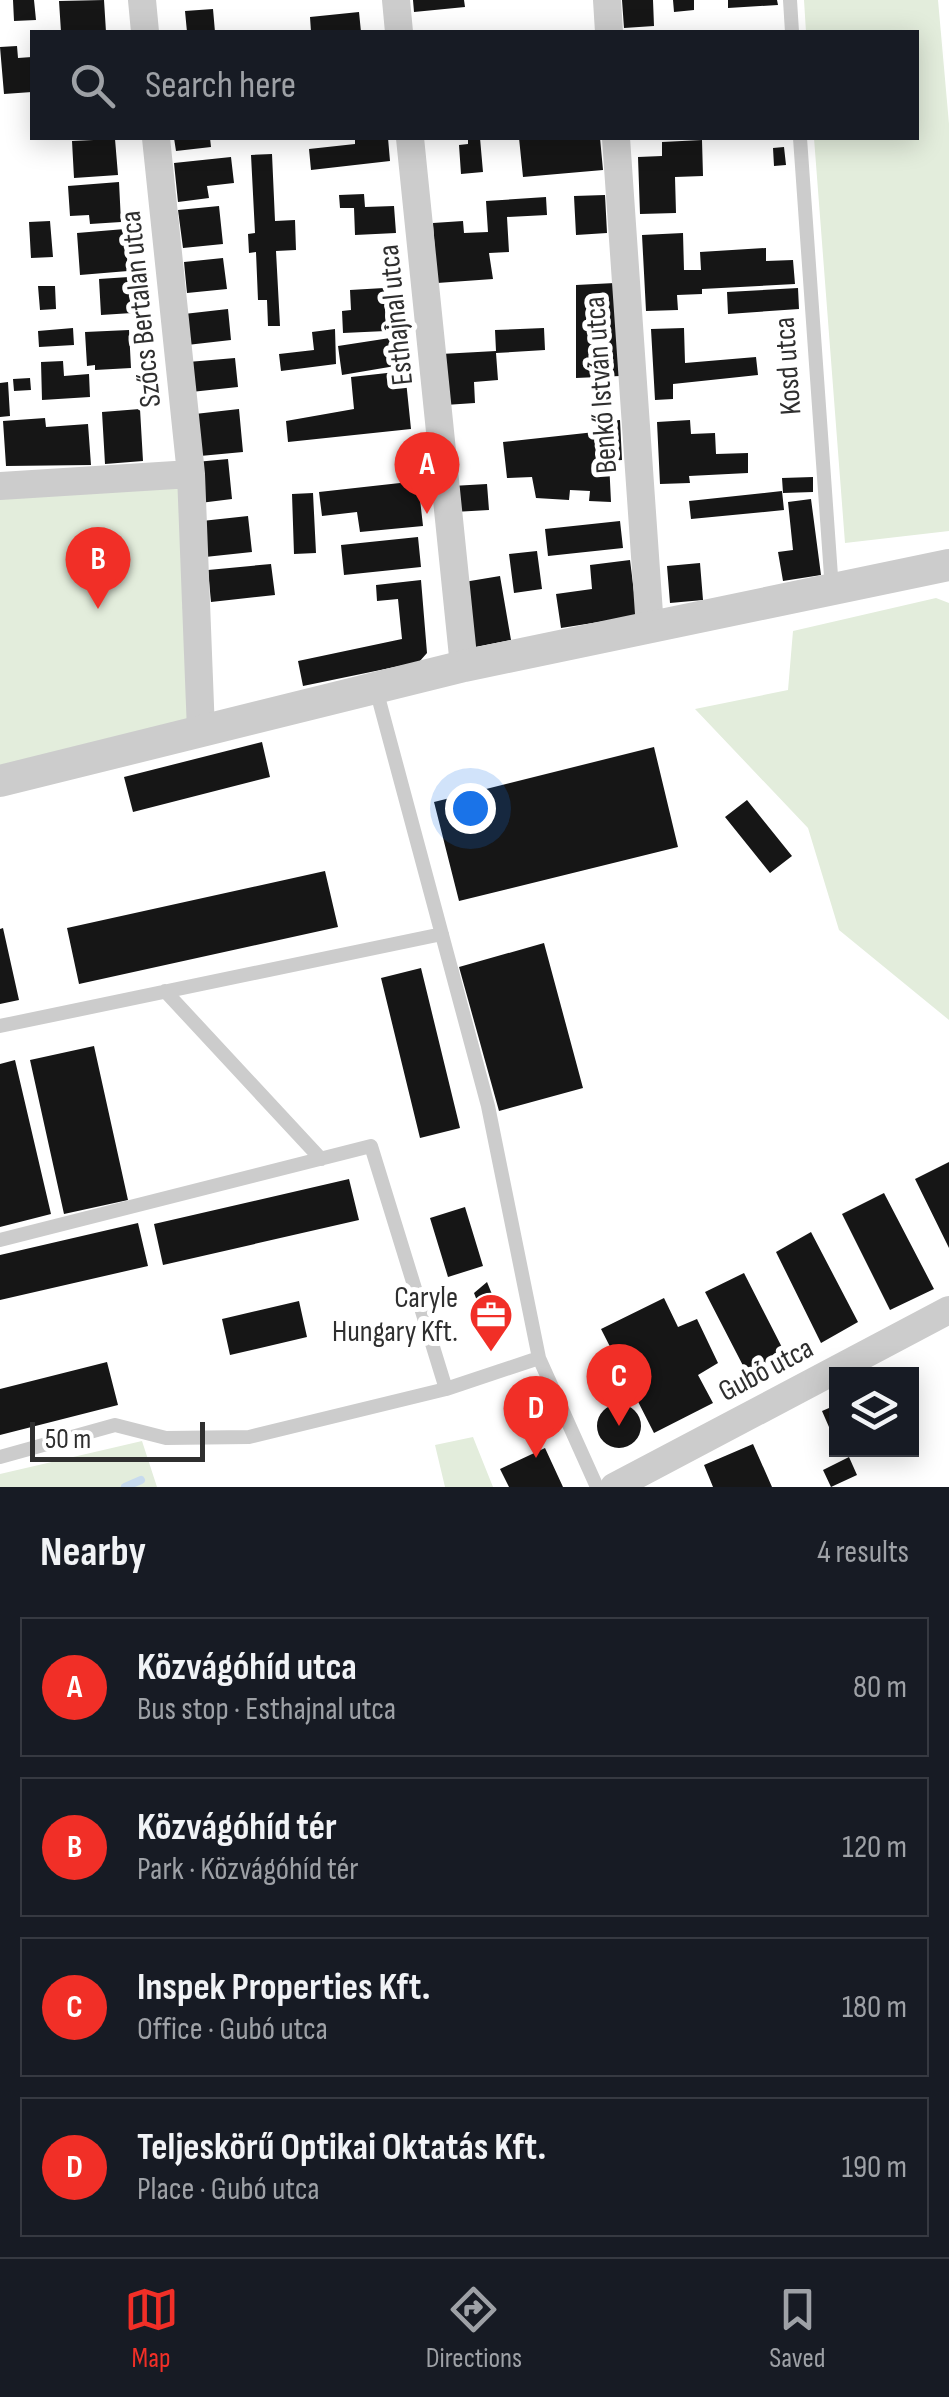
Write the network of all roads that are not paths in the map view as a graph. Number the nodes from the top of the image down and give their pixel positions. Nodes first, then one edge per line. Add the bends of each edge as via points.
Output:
1 (142, 0) edge
2 (396, 0) edge
3 (607, 0) edge
4 (790, 0) edge
5 (145, 30) edge
6 (399, 30) edge
7 (609, 30) edge
8 (792, 30) edge
9 (156, 140) edge
10 (410, 140) edge
11 (616, 140) edge
12 (800, 140) edge
13 (191, 474) junction
14 (0, 486) edge
15 (949, 565) edge
16 (832, 590) junction
17 (650, 628) junction
18 (464, 666) junction
19 (376, 688) junction
20 (201, 731) junction
21 (0, 781) edge
22 (442, 934) junction
23 (165, 991) junction
24 (0, 1026) edge
25 (321, 1159) junction
26 (0, 1240) edge
27 (949, 1310) edge
28 (539, 1358) junction
29 (446, 1389) junction
30 (0, 1457) edge
31 (596, 1487) edge
32 (614, 1487) edge

1 - 5 street
2 - 6 street
3 - 7 street
4 - 8 lane
9 - 13 street, Szőcs Bertalan utca
10 - 18 street, Esthajnal utca
11 - 17 street, Benkő István utca
12 - 16 lane, Kosd utca
13 - 14 street
13 - 20 street, Szőcs Bertalan utca
15 - 16 street
16 - 17 street
17 - 18 street
18 - 19 street
19 - 20 street
19 - 22 lane
20 - 21 street
22 - 23 lane
22 - 28 lane via 488,1106
23 - 24 lane
23 - 25 lane
25 - 26 lane
25 - 29 lane via 371,1146
27 - 32 street, Gubó utca
28 - 29 lane
28 - 31 lane
29 - 30 lane via 249,1437 166,1438 115,1425

